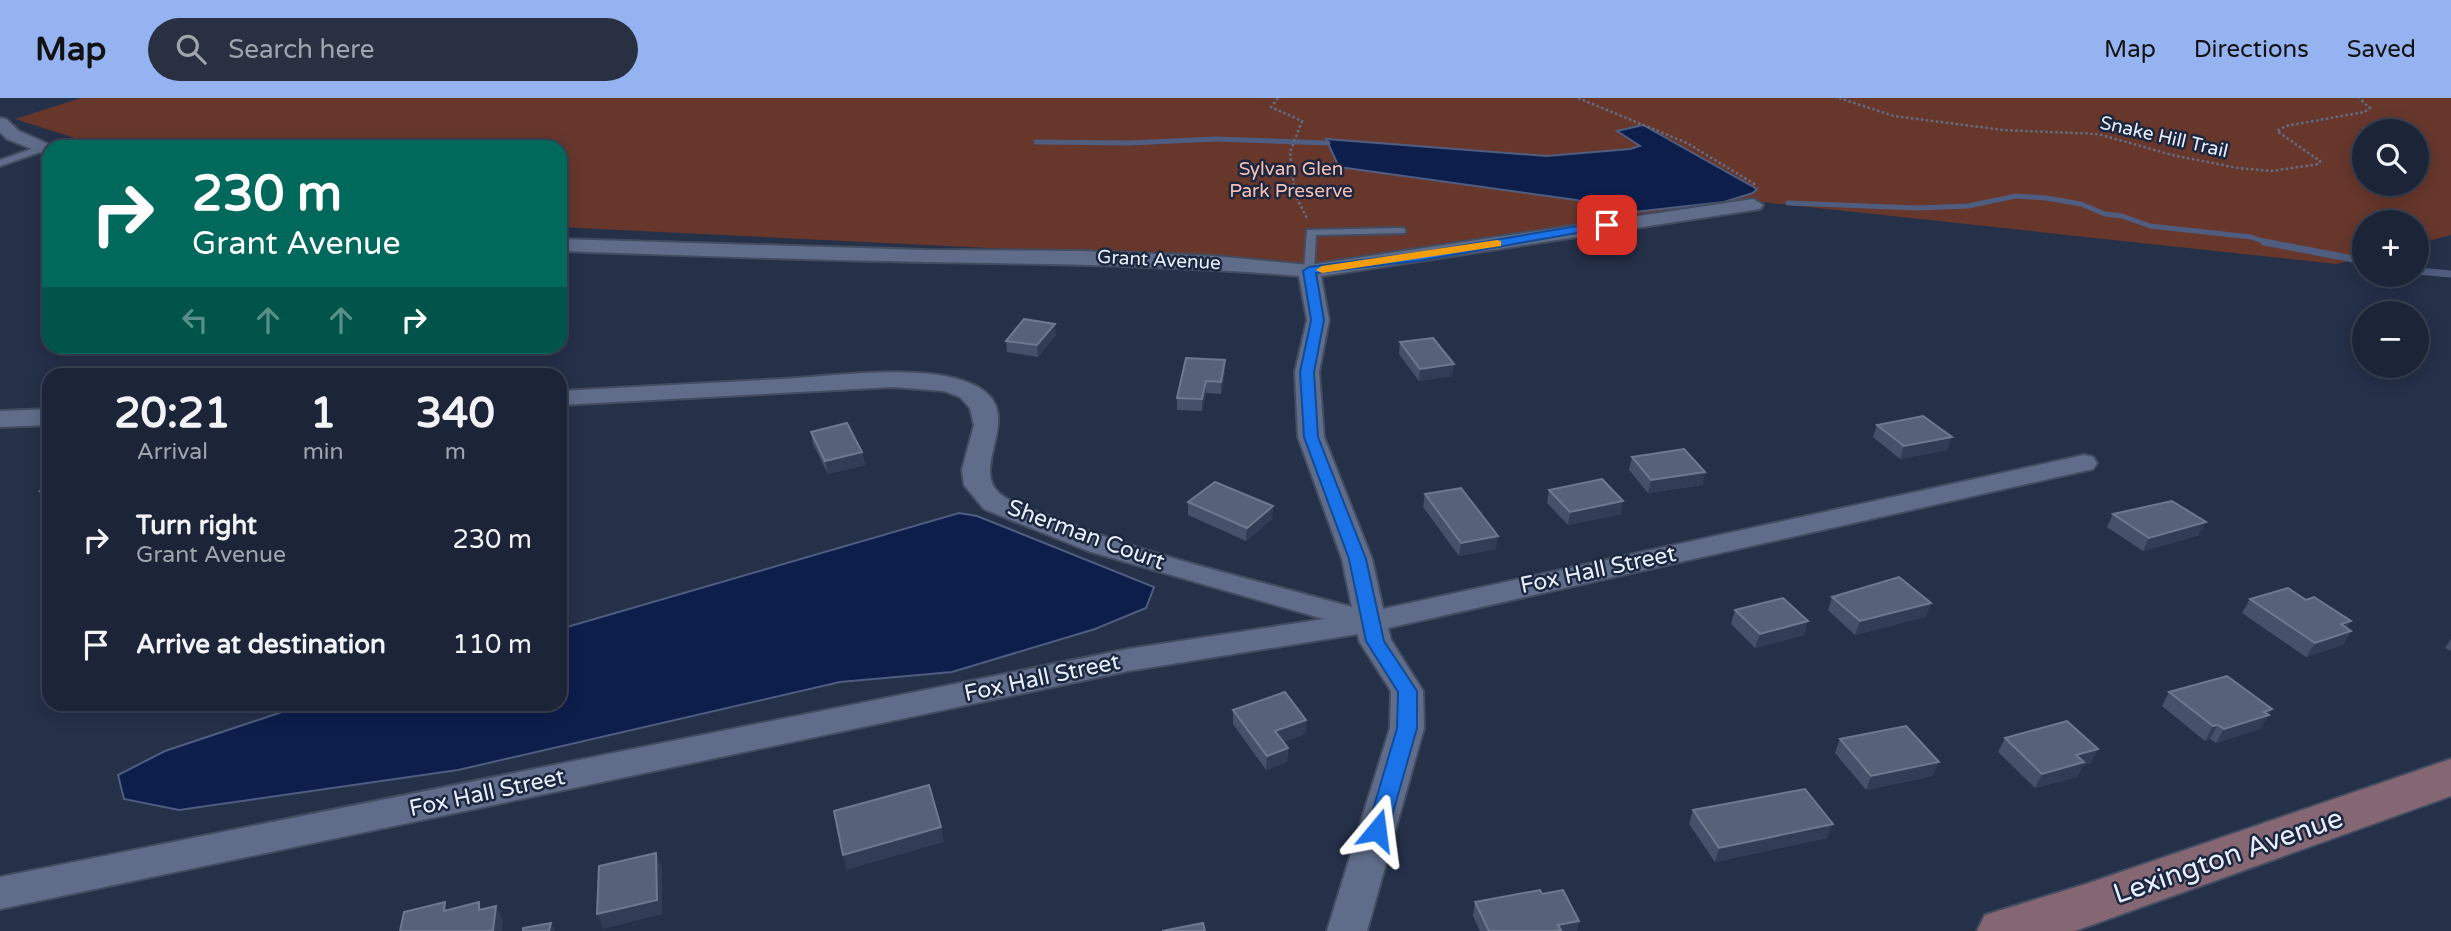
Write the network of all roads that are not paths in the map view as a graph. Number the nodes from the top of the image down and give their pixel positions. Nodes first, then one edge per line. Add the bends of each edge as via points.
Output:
1 (0, 123) edge
2 (42, 149) edge
3 (42, 151) edge
4 (0, 163) edge
5 (1753, 205) road end
6 (1401, 231) dead end
7 (567, 245) edge
8 (1309, 271) junction
9 (567, 398) edge
10 (42, 417) edge
11 (0, 419) edge
12 (2084, 463) dead end
13 (1369, 622) junction
14 (2451, 777) edge
15 (0, 893) edge
16 (1347, 931) edge
17 (2004, 931) edge

1 - 2 street
3 - 4 lane
5 - 8 street, Grant Avenue
6 - 8 lane via 1311,232
7 - 8 street, Grant Avenue via 1081,257
8 - 13 street via 1318,320 1307,372 1311,437 1357,559
9 - 13 street, Sherman Court via 894,380 947,384 969,392 982,407 987,425 975,470 978,485 994,503 1098,545
10 - 11 street
12 - 13 street, Fox Hall Street
13 - 15 street, Fox Hall Street via 1128,660
13 - 16 street via 1375,641 1407,691 1407,728
14 - 17 street, Lexington Avenue

